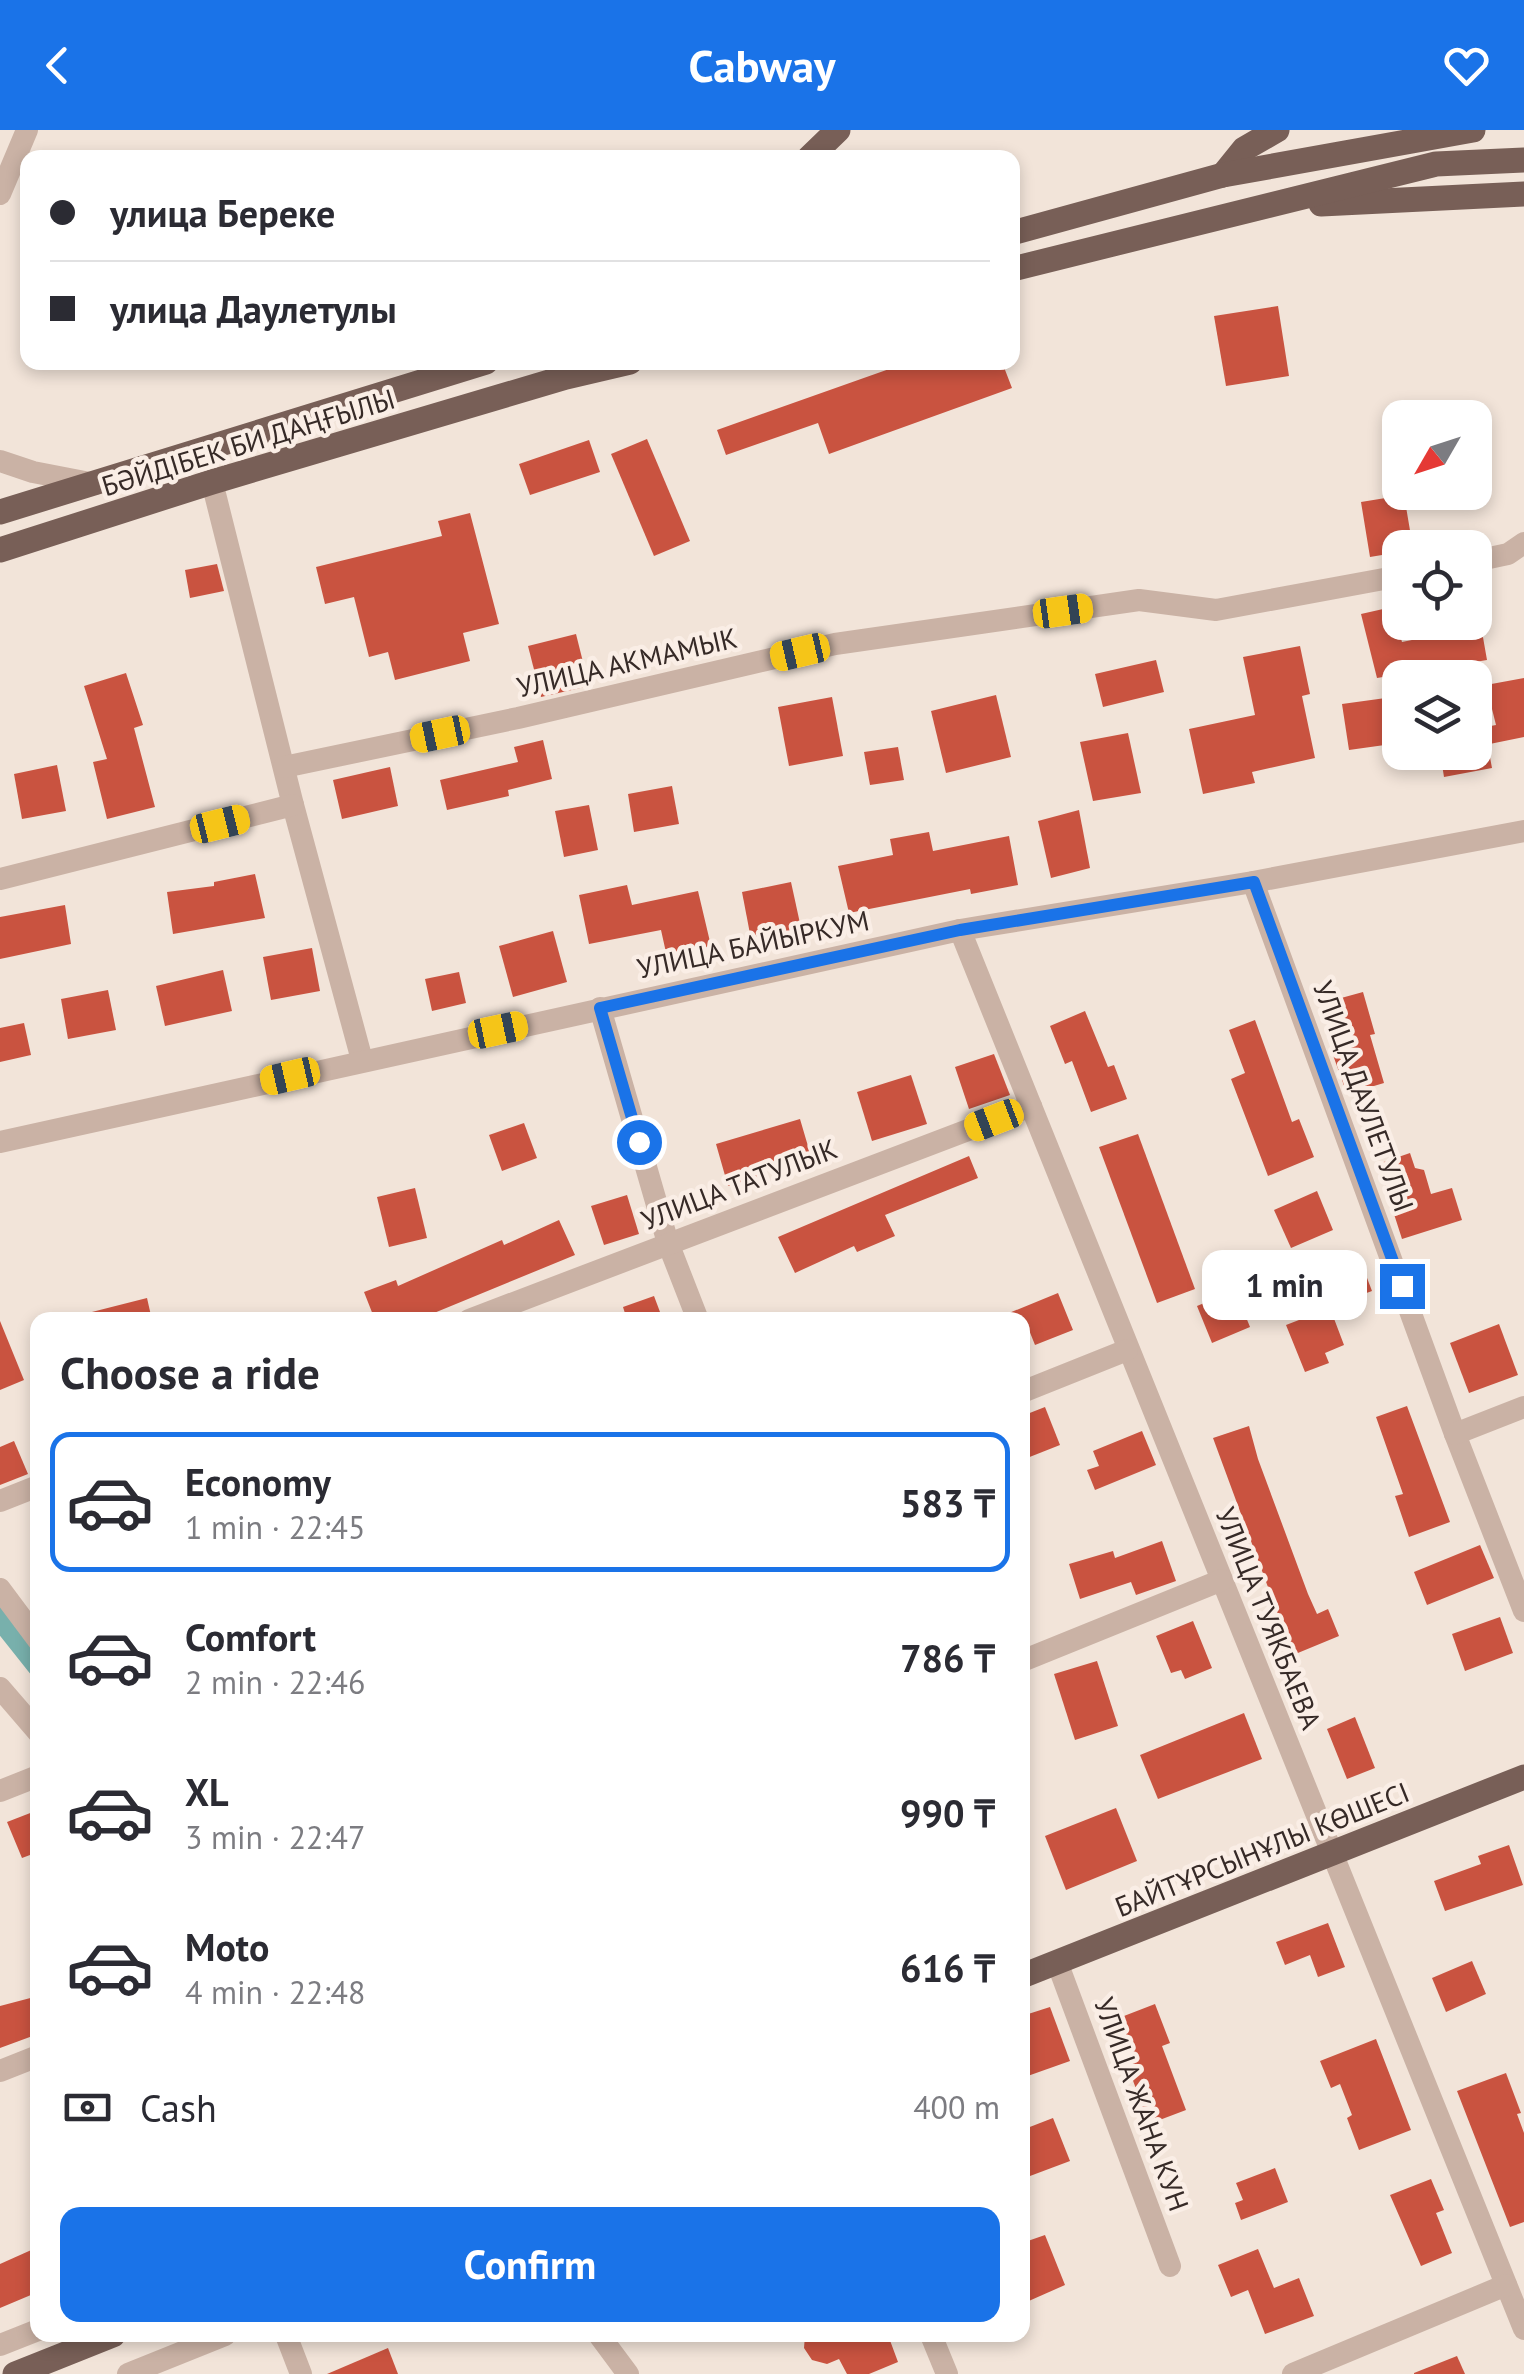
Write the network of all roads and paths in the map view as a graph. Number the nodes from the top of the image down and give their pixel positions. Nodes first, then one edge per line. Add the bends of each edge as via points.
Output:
1 (27, 130) edge
2 (838, 130) edge
3 (1277, 130) edge
4 (1474, 130) edge
5 (817, 150) edge
6 (1524, 160) edge
7 (1223, 175) junction
8 (0, 194) edge
9 (1524, 194) edge
10 (1256, 207) junction
11 (1020, 231) edge
12 (1020, 267) edge
13 (460, 370) edge
14 (596, 370) edge
15 (0, 460) edge
16 (212, 482) junction
17 (95, 484) junction
18 (0, 512) edge
19 (1524, 544) edge
20 (0, 550) edge
21 (1492, 557) edge
22 (1382, 579) edge
23 (284, 768) junction
24 (293, 806) junction
25 (1524, 831) edge
26 (0, 879) edge
27 (1254, 882) junction
28 (960, 930) junction
29 (600, 1008) junction
30 (362, 1060) junction
31 (1031, 1106) junction
32 (0, 1142) edge
33 (668, 1243) junction
34 (490, 1312) edge
35 (695, 1312) edge
36 (1127, 1350) junction
37 (1030, 1389) edge
38 (1524, 1407) edge
39 (1456, 1434) junction
40 (30, 1489) edge
41 (0, 1500) edge
42 (1222, 1580) junction
43 (0, 1590) edge
44 (1524, 1610) edge
45 (30, 1629) edge
46 (1030, 1657) edge
47 (0, 1688) edge
48 (30, 1723) edge
49 (1524, 1777) edge
50 (30, 1779) edge
51 (0, 1791) edge
52 (1332, 1853) junction
53 (1058, 1962) junction
54 (1030, 1973) edge
55 (30, 2059) edge
56 (0, 2071) edge
57 (1170, 2266) dead end
58 (1506, 2284) junction
59 (1524, 2329) edge
60 (30, 2333) edge
61 (95, 2342) edge
62 (208, 2342) edge
63 (289, 2342) edge
64 (604, 2342) edge
65 (935, 2342) edge
66 (0, 2345) edge
67 (14, 2374) edge
68 (128, 2374) edge
69 (301, 2374) edge
70 (628, 2374) edge
71 (948, 2374) edge
72 (1293, 2374) edge

1 - 8 street
2 - 5 main road
3 - 7 main road via 1244,149
4 - 7 main road
6 - 10 main road via 1436,164
7 - 11 main road
9 - 10 main road
10 - 12 main road
13 - 17 main road, БӘЙДІБЕК БИ ДАҢҒЫЛЫ
14 - 16 main road, БӘЙДІБЕК БИ ДАҢҒЫЛЫ
15 - 17 street
16 - 20 main road, БӘЙДІБЕК БИ ДАҢҒЫЛЫ
16 - 23 street
17 - 18 main road, БӘЙДІБЕК БИ ДАҢҒЫЛЫ
19 - 21 street
22 - 23 street, УЛИЦА АКМАМЫК via 1216,610 1138,600 835,644
23 - 24 street
24 - 26 street
24 - 30 street
25 - 27 street, УЛИЦА БАЙЫРКУМ
27 - 28 street, УЛИЦА БАЙЫРКУМ
27 - 39 street, УЛИЦА ДАУЛЕТУЛЫ
28 - 29 street, УЛИЦА БАЙЫРКУМ
28 - 31 street, УЛИЦА ТУЯКБАЕВА
29 - 30 street, УЛИЦА БАЙЫРКУМ
29 - 33 street
30 - 32 street, УЛИЦА БАЙЫРКУМ
31 - 33 street, УЛИЦА ТАТУЛЫК
31 - 36 street, УЛИЦА ТУЯКБАЕВА
33 - 34 street, УЛИЦА ТАТУЛЫК
33 - 35 street
36 - 37 street
36 - 42 street, УЛИЦА ТУЯКБАЕВА
38 - 39 street
39 - 44 street, УЛИЦА ДАУЛЕТУЛЫ
40 - 41 street
42 - 46 street
42 - 52 street, УЛИЦА ТУЯКБАЕВА
43 - 45 street
47 - 48 street
49 - 52 main road, БАЙТҰРСЫНҰЛЫ КӨШЕСІ
50 - 51 street
52 - 53 main road, БАЙТҰРСЫНҰЛЫ КӨШЕСІ
52 - 58 street, УЛИЦА ТУЯКБАЕВА
53 - 54 main road, БАЙТҰРСЫНҰЛЫ КӨШЕСІ
53 - 57 street, УЛИЦА ЖАНА КУН
55 - 56 street
58 - 59 street, УЛИЦА ТУЯКБАЕВА
58 - 72 street
60 - 66 street
61 - 67 main road
62 - 68 street
63 - 69 street
64 - 70 street
65 - 71 street

